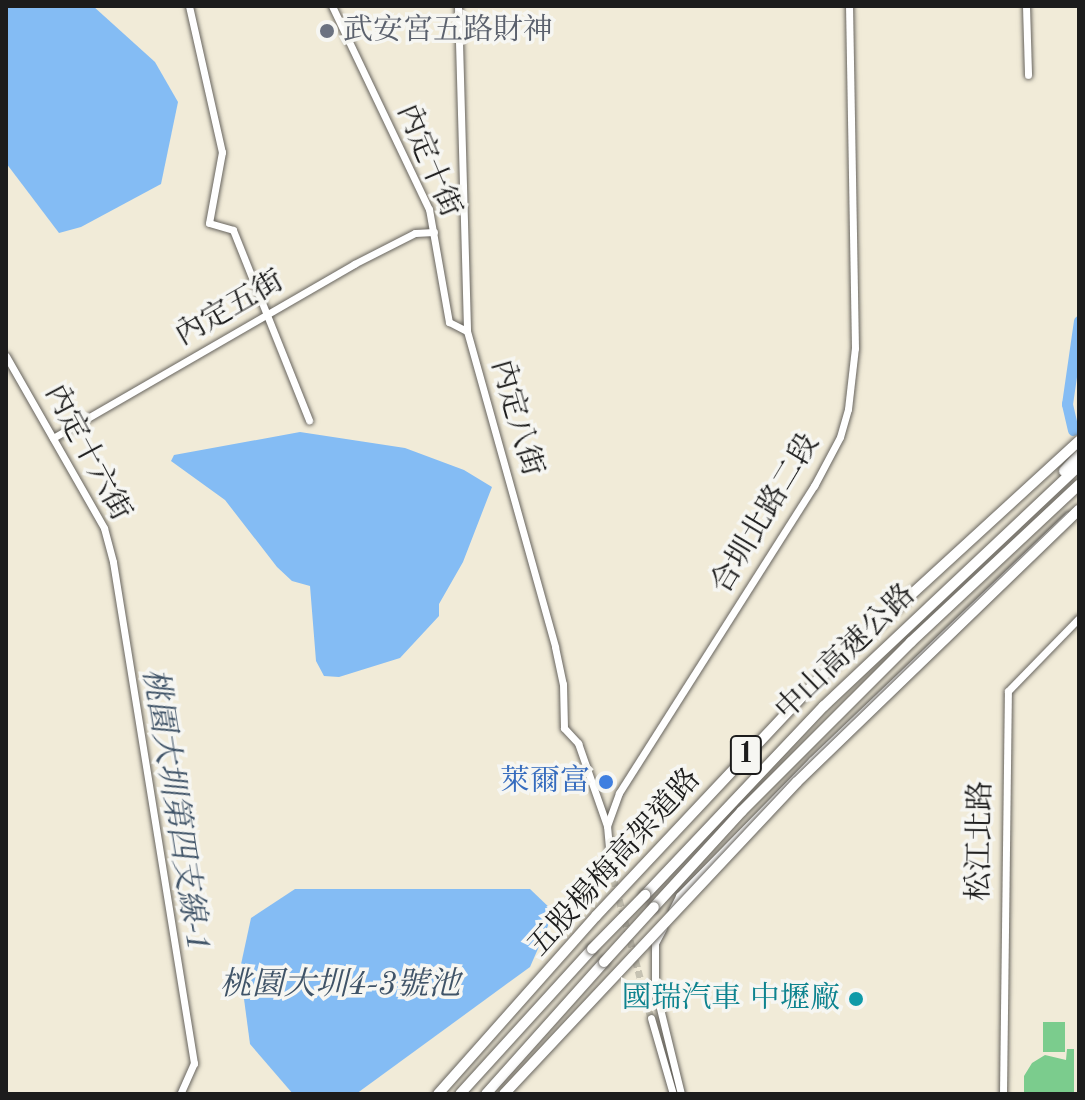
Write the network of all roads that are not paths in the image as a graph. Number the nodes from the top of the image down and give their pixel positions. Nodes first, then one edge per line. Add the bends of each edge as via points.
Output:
1 (189, 6) edge
2 (332, 6) edge
3 (458, 6) edge
4 (849, 6) edge
5 (1026, 6) edge
6 (1028, 75) dead end
7 (434, 232) junction
8 (267, 316) junction
9 (467, 331) junction
10 (6, 356) edge
11 (10, 371) edge
12 (309, 420) dead end
13 (53, 438) junction
14 (1079, 441) edge
15 (1079, 455) edge
16 (1079, 466) edge
17 (1079, 485) edge
18 (1034, 504) junction
19 (1079, 508) edge
20 (1079, 618) edge
21 (607, 826) junction
22 (611, 869) tunnel mouth
23 (651, 1018) tunnel mouth
24 (675, 1070) junction
25 (672, 1092) edge
26 (180, 1094) edge
27 (438, 1094) edge
28 (460, 1094) edge
29 (486, 1094) edge
30 (504, 1094) edge
31 (681, 1094) edge
32 (1003, 1094) edge

1 - 8 street via 222,152 209,223 233,230
2 - 7 street, 內定十街 via 429,209
3 - 9 street, 內定八街
4 - 21 street, 合圳北路二段 via 855,348 853,385 840,437 619,793
5 - 6 street
7 - 8 street, 內定五街 via 415,233
7 - 9 street, 內定十街 via 449,322
8 - 12 street
8 - 13 street, 內定五街
9 - 21 street, 內定八街 via 555,647 564,728 578,743
10 - 11 street, 內定十六街
11 - 13 street, 內定十六街
13 - 26 street, 內定十六街 via 105,532 194,1063
14 - 27 highway, 五股楊梅高架道路 / 1, bridge via 818,680 613,897
15 - 18 highway
16 - 18 highway, 中山高速公路 / 1
17 - 29 highway, 中山高速公路 / 1, bridge via 742,811
18 - 28 highway, 中山高速公路 / 1, bridge via 824,706
19 - 24 street via 812,760 679,896 655,943 653,966
19 - 30 highway, 1, bridge via 808,771
20 - 32 street, 松江北路 via 1008,691
21 - 22 street, 合圳北路二段
23 - 25 street
24 - 25 street
24 - 31 street

